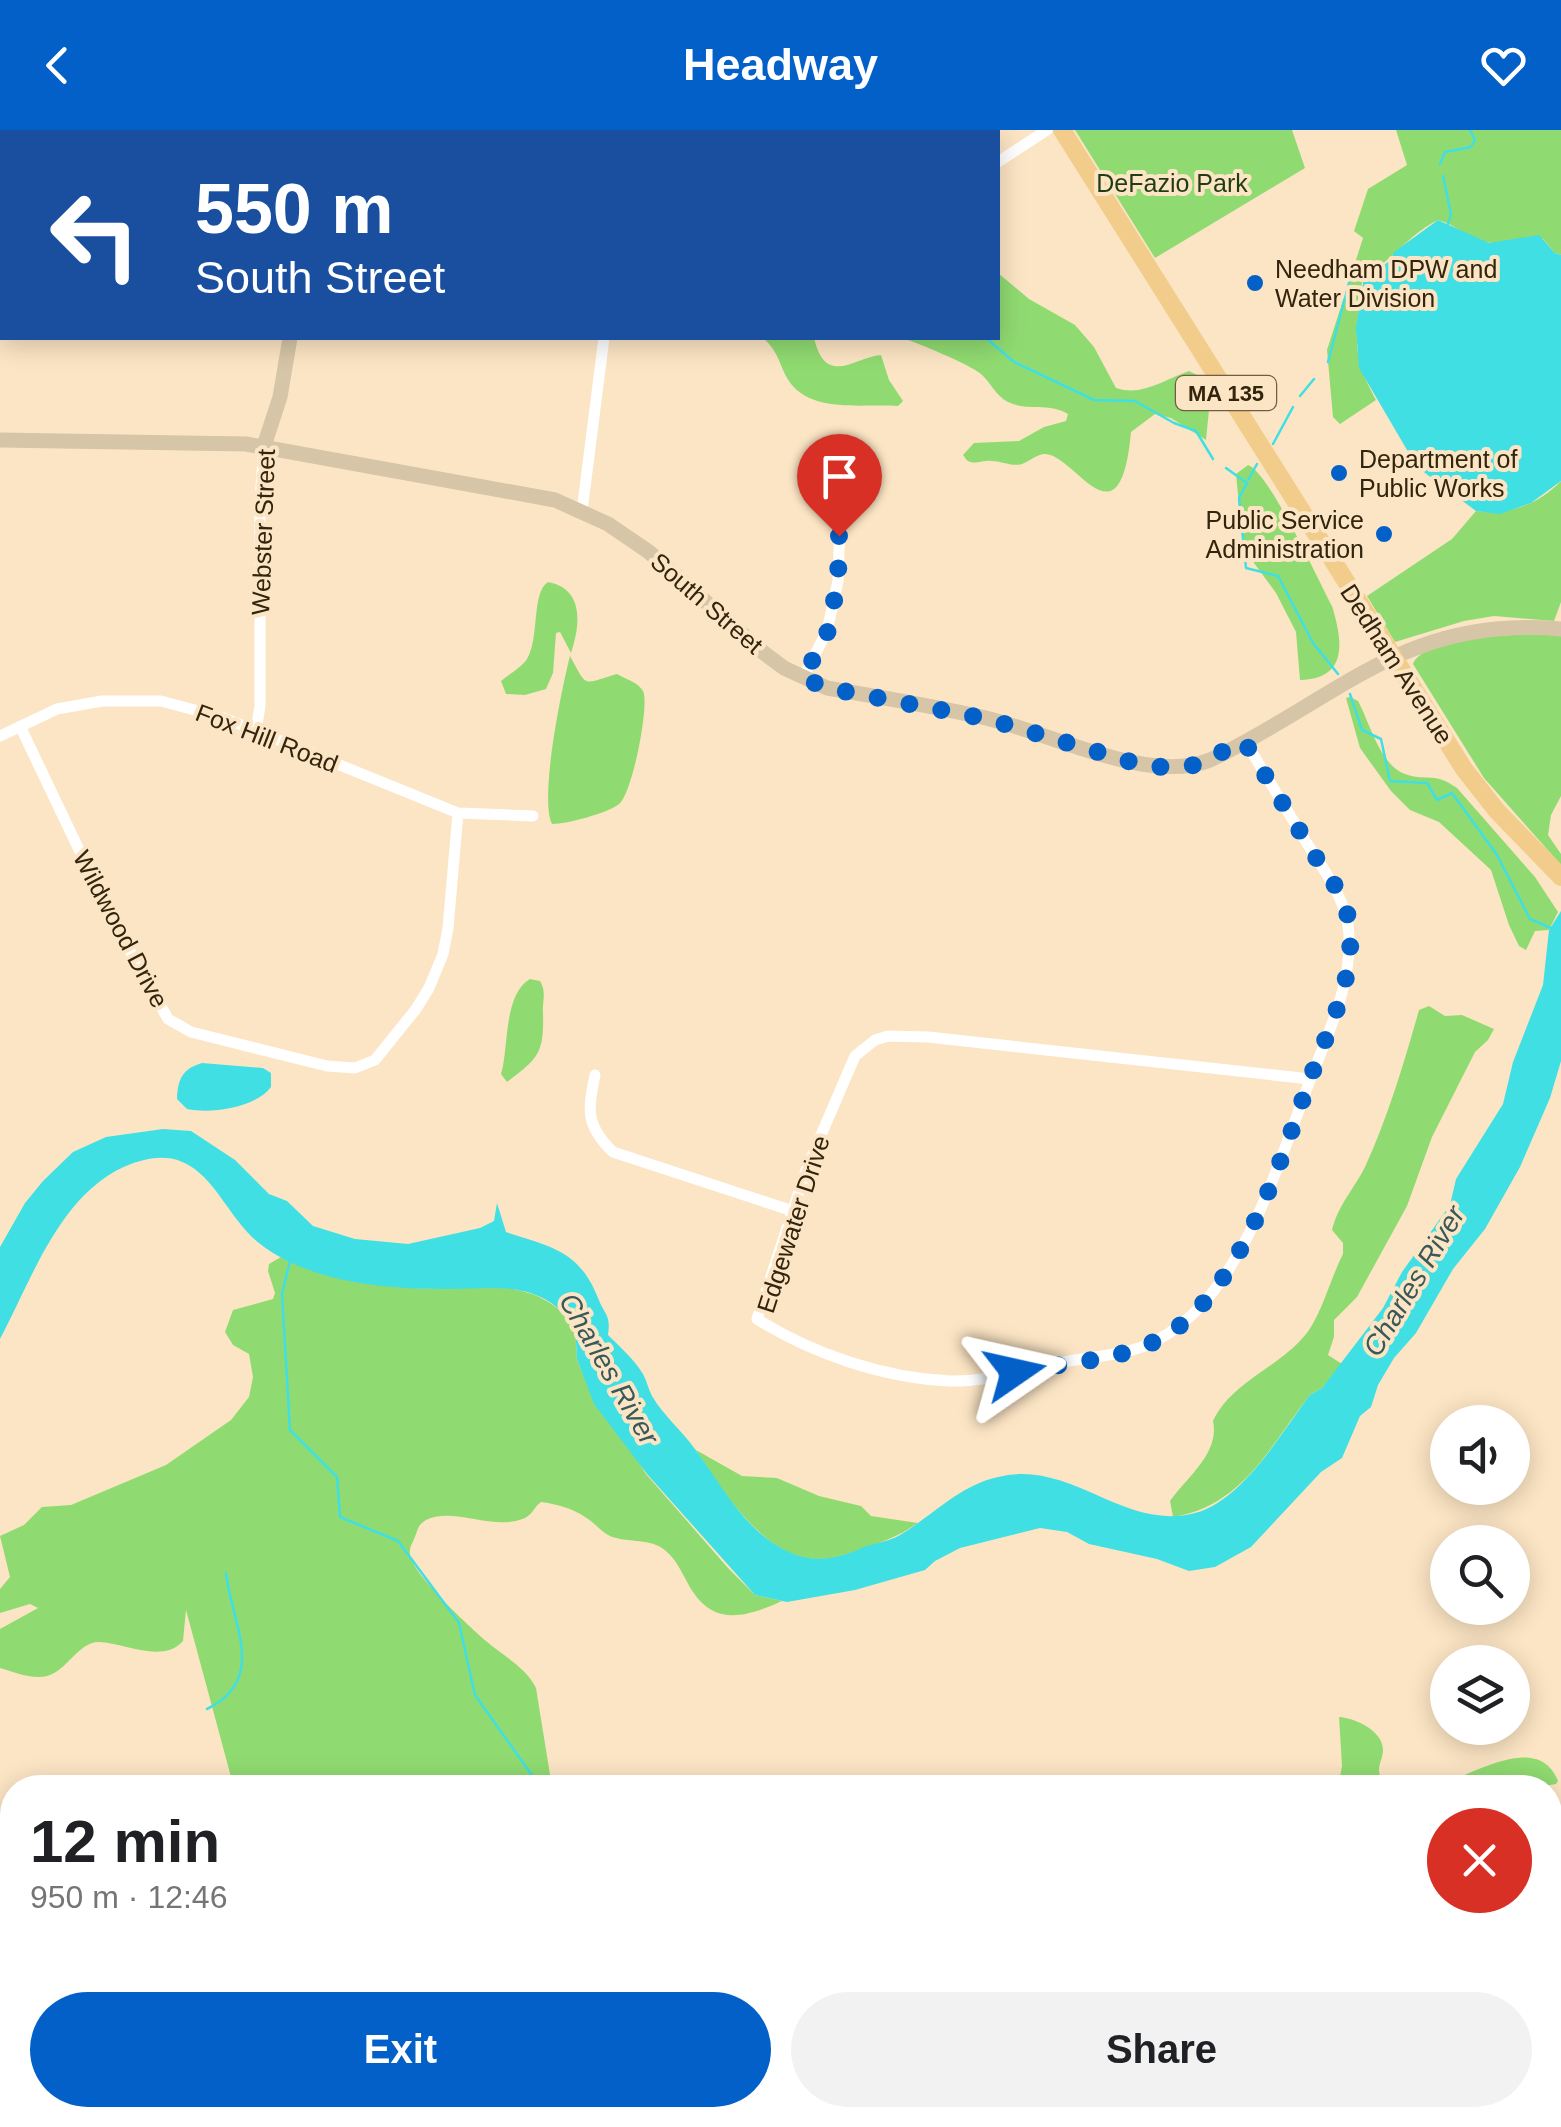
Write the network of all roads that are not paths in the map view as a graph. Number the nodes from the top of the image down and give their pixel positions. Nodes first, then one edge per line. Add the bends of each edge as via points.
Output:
1 (1047, 130) edge
2 (1062, 130) edge
3 (1000, 161) edge
4 (290, 340) edge
5 (604, 340) edge
6 (0, 440) edge
7 (264, 446) junction
8 (826, 506) dead end
9 (582, 511) junction
10 (1561, 629) edge
11 (1392, 656) junction
12 (803, 678) junction
13 (20, 726) junction
14 (256, 730) junction
15 (0, 736) edge
16 (1244, 741) junction
17 (458, 813) junction
18 (533, 816) dead end
19 (1561, 877) edge
20 (595, 1074) dead end
21 (1310, 1079) junction
22 (793, 1212) junction

1 - 3 street
2 - 11 main road, Dedham Avenue / MA 135
4 - 7 street, Webster Street
5 - 9 street
6 - 7 street, South Street
7 - 9 street, South Street via 555,500
7 - 14 street, Webster Street
8 - 12 street via 840,522 838,581 828,631
9 - 12 street, South Street via 649,552 764,653
10 - 11 street, South Street via 1490,627
11 - 16 street, South Street
11 - 19 main road, Dedham Avenue / MA 135 via 1471,778
12 - 16 street, South Street via 988,719 1158,767 1196,765
13 - 14 street, Fox Hill Road via 57,709 138,700 193,708
13 - 15 street, Fox Hill Road
13 - 17 street, Wildwood Drive via 113,922 168,1019 190,1032 327,1066 354,1068 375,1060 428,988 448,928
14 - 17 street, Fox Hill Road
16 - 21 street, Edgewater Drive via 1344,903 1348,923 1346,973
17 - 18 street, Fox Hill Road
20 - 22 street via 588,1111 613,1152
21 - 22 street, Edgewater Drive via 888,1036 855,1056 846,1072
21 - 22 street, Edgewater Drive via 1262,1206 1218,1283 1170,1333 1134,1352 951,1381 886,1371 792,1341 757,1319

